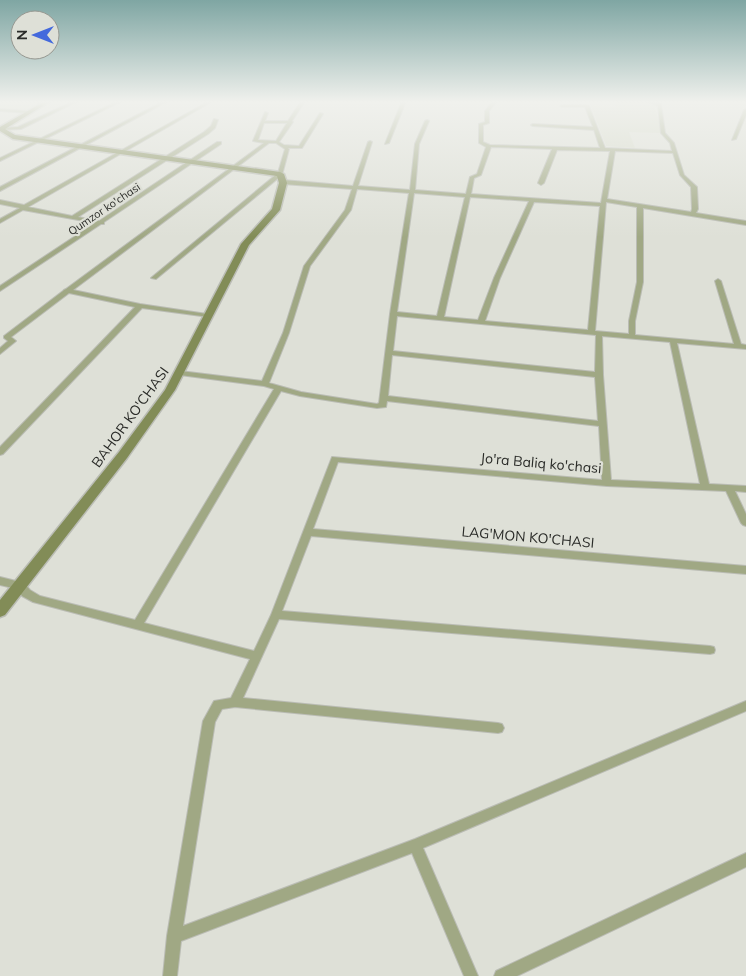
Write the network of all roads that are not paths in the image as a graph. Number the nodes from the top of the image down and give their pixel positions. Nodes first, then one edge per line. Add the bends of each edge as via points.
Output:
1 (285, 146) edge
2 (489, 146) edge
3 (27, 147) edge
4 (76, 147) edge
5 (79, 147) junction
6 (130, 147) edge
7 (184, 147) edge
8 (213, 147) edge
9 (262, 147) edge
10 (368, 147) edge
11 (417, 147) edge
12 (501, 147) edge
13 (673, 147) edge
14 (555, 149) junction
15 (603, 149) joint
16 (613, 150) junction
17 (120, 152) junction
18 (675, 152) junction
19 (165, 158) junction
20 (0, 160) edge
21 (190, 162) junction
22 (233, 168) junction
23 (281, 178) junction
24 (541, 183) dead end
25 (354, 187) junction
26 (0, 189) edge
27 (412, 191) junction
28 (469, 195) junction
29 (532, 200) junction
30 (0, 202) edge
31 (603, 202) junction
32 (640, 206) junction
33 (23, 208) junction
34 (693, 215) junction
35 (72, 218) junction
36 (0, 221) edge
37 (102, 223) junction
38 (746, 224) edge
39 (154, 278) dead end
40 (718, 281) dead end
41 (0, 289) edge
42 (66, 291) junction
43 (140, 306) junction
44 (393, 314) junction
45 (207, 316) junction
46 (440, 318) junction
47 (481, 322) junction
48 (591, 332) junction
49 (600, 333) junction
50 (632, 336) junction
51 (674, 340) junction
52 (738, 346) junction
53 (746, 347) edge
54 (0, 352) edge
55 (389, 354) junction
56 (180, 373) junction
57 (599, 375) junction
58 (265, 384) junction
59 (278, 389) junction
60 (385, 398) junction
61 (603, 424) junction
62 (0, 452) edge
63 (607, 483) junction
64 (705, 488) junction
65 (729, 488) junction
66 (746, 488) edge
67 (746, 523) edge
68 (307, 532) junction
69 (746, 570) edge
70 (0, 581) edge
71 (20, 586) junction
72 (0, 611) edge
73 (276, 615) junction
74 (138, 624) junction
75 (710, 650) dead end
76 (257, 656) junction
77 (235, 702) junction
78 (746, 706) edge
79 (498, 728) dead end
80 (415, 845) junction
81 (746, 860) edge
82 (174, 936) junction
83 (170, 976) edge
84 (471, 976) edge
85 (501, 976) edge

1 - 23 street
2 - 28 street via 479,175 472,177
3 - 20 street
4 - 5 street
5 - 17 street
5 - 26 street
6 - 17 street
7 - 19 street
8 - 21 street, Qumzor ko'chasi
9 - 22 street
10 - 25 street
11 - 27 street
12 - 14 street
13 - 18 street
14 - 15 street
14 - 24 street
15 - 16 street
16 - 18 street
16 - 31 street
17 - 19 street
17 - 33 street
18 - 34 street via 682,175 694,187
19 - 21 street
19 - 35 street
21 - 22 street
21 - 37 street, Qumzor ko'chasi
22 - 23 street
22 - 42 street
23 - 25 street
23 - 39 street
23 - 45 street, BAHOR KO'CHASI via 276,210 246,244
25 - 27 street
25 - 58 street via 345,216 307,266 286,333
27 - 28 street
27 - 44 street
28 - 29 street
28 - 46 street
29 - 31 street
29 - 47 street
30 - 33 street
31 - 32 street
31 - 48 street
32 - 34 street
32 - 50 street via 640,282
33 - 35 street
33 - 36 street
34 - 38 street
35 - 37 street
37 - 41 street, Qumzor ko'chasi
40 - 52 street
42 - 43 street
42 - 54 street via 6,336 13,341
43 - 45 street
43 - 62 street
44 - 46 street
44 - 55 street
45 - 56 street, BAHOR KO'CHASI
46 - 47 street
47 - 48 street
48 - 49 street
49 - 50 street
49 - 57 street
50 - 51 street
51 - 52 street
51 - 64 street
52 - 53 street
55 - 57 street
55 - 60 street
56 - 58 street
56 - 71 street, BAHOR KO'CHASI via 123,455
57 - 61 street
58 - 59 street
59 - 60 street via 377,406 383,405
59 - 74 street
60 - 61 street
61 - 63 street
63 - 64 street, Jo'ra Baliq ko'chasi
63 - 68 street, Jo'ra Baliq ko'chasi via 335,459
64 - 65 street, Jo'ra Baliq ko'chasi
65 - 66 street, Jo'ra Baliq ko'chasi
65 - 67 street
68 - 69 street, LAG'MON KO'CHASI
68 - 73 street
70 - 71 street
71 - 72 street, BAHOR KO'CHASI
71 - 74 street via 37,598
73 - 75 street
73 - 76 street
74 - 76 street
76 - 77 street
77 - 79 street
77 - 82 street via 218,705 209,721
78 - 80 street
80 - 82 street
80 - 84 street
81 - 85 street
82 - 83 street

